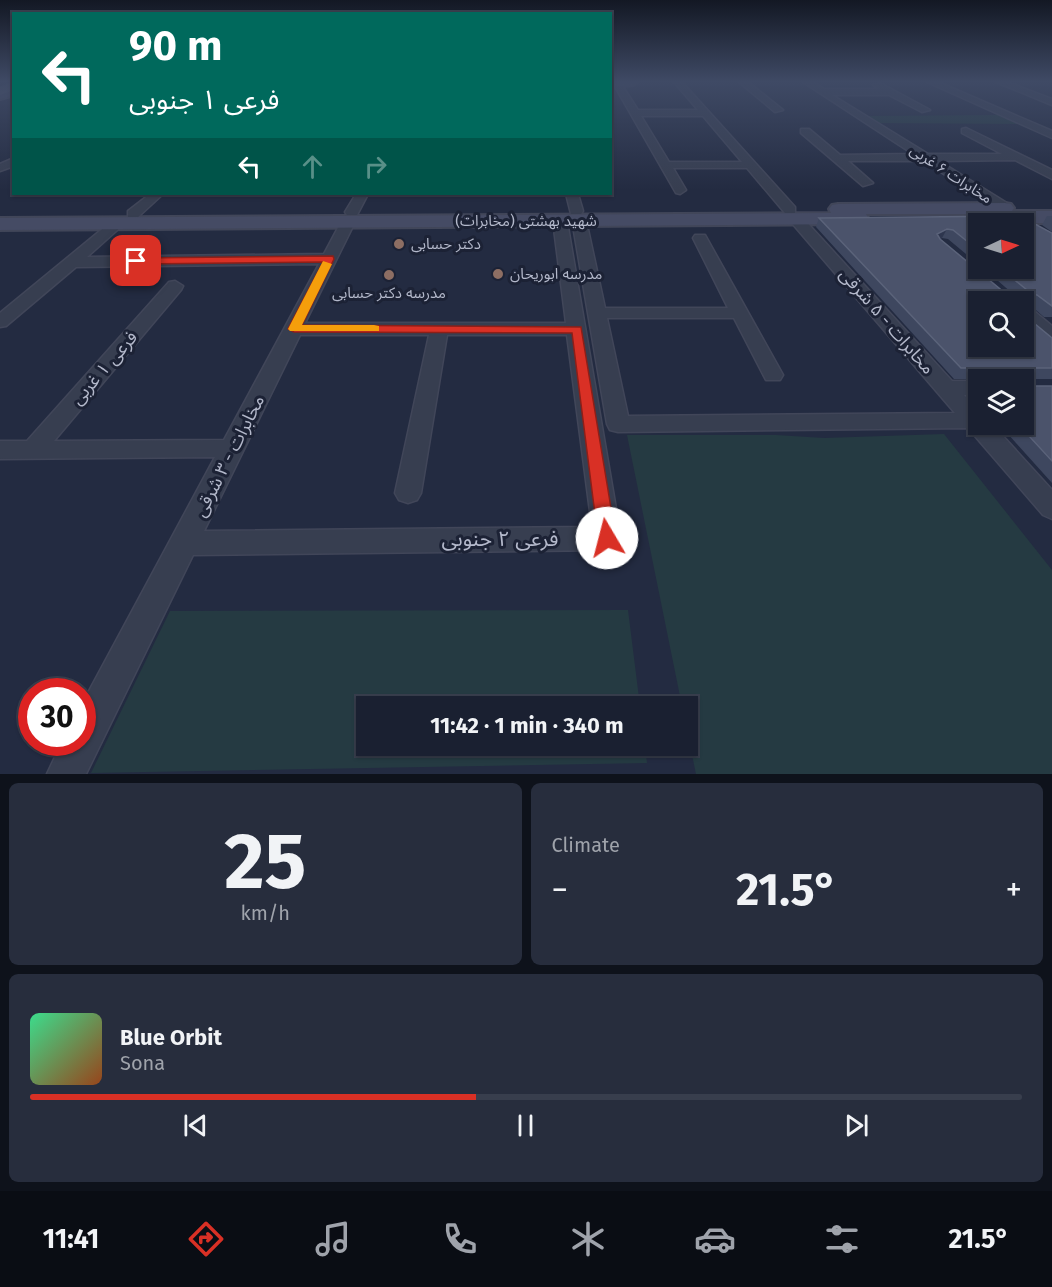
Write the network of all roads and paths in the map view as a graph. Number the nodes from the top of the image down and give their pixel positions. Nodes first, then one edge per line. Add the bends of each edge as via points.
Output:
1 (639, 118) edge
2 (710, 118) edge
3 (863, 118) edge
4 (1014, 118) edge
5 (1034, 127) junction
6 (1052, 127) edge
7 (805, 131) dead end
8 (966, 131) dead end
9 (1052, 135) edge
10 (924, 157) junction
11 (1017, 157) junction
12 (837, 158) junction
13 (666, 165) junction
14 (751, 165) junction
15 (1052, 175) edge
16 (867, 183) dead end
17 (680, 190) dead end
18 (156, 195) edge
19 (361, 195) edge
20 (1052, 208) edge
21 (572, 211) edge
22 (0, 213) edge
23 (968, 213) edge
24 (1010, 213) joint
25 (793, 214) junction
26 (1034, 215) edge
27 (350, 217) junction
28 (1052, 217) edge
29 (125, 219) junction
30 (0, 224) edge
31 (1034, 228) edge
32 (1043, 234) edge
33 (700, 238) dead end
34 (329, 259) junction
35 (72, 262) junction
36 (175, 286) dead end
37 (596, 313) junction
38 (740, 313) junction
39 (1034, 319) edge
40 (0, 322) edge
41 (1048, 328) edge
42 (294, 329) junction
43 (439, 329) junction
44 (577, 329) junction
45 (773, 375) dead end
46 (946, 388) junction
47 (968, 388) edge
48 (968, 413) edge
49 (968, 420) edge
50 (987, 435) edge
51 (232, 448) junction
52 (0, 450) edge
53 (33, 450) junction
54 (408, 493) dead end
55 (1052, 508) edge
56 (185, 543) junction
57 (96, 715) edge
58 (75, 756) edge
59 (66, 774) edge

1 - 13 street
2 - 14 street, مخابرات - ۵ شرقی
3 - 10 street, مخابرات ۶ غربی
4 - 5 street
5 - 6 street
5 - 9 street
7 - 12 street
8 - 11 street
10 - 11 street
10 - 12 street
10 - 24 street, مخابرات ۶ غربی
11 - 15 street
12 - 16 street
13 - 14 street
13 - 17 street
14 - 25 street, مخابرات - ۵ شرقی
18 - 29 street
19 - 27 street, مخابرات - ۳ شرقی
20 - 24 main road, شهید بهشتی (مخابرات)
21 - 25 main road, شهید بهشتی (مخابرات)
21 - 27 main road, شهید بهشتی (مخابرات)
21 - 37 street
21 - 44 street
22 - 29 main road, شهید بهشتی (مخابرات)
23 - 25 main road, شهید بهشتی (مخابرات)
25 - 46 street, مخابرات - ۵ شرقی
26 - 28 main road, شهید بهشتی (مخابرات)
27 - 29 main road, شهید بهشتی (مخابرات)
27 - 34 street, مخابرات - ۳ شرقی
29 - 30 main road, شهید بهشتی (مخابرات)
29 - 35 street
31 - 32 street, مخابرات ۶ غربی
33 - 38 street
34 - 35 street
34 - 42 street, مخابرات - ۳ شرقی
35 - 40 street
36 - 53 street, فرعی ۱ غربی
37 - 38 street
37 - 49 street via 618,424
38 - 45 street
39 - 41 street
42 - 43 street
42 - 51 street, مخابرات - ۳ شرقی
43 - 44 street
43 - 54 street
44 - 56 street, فرعی ۲ جنوبی via 607,538
46 - 47 street
46 - 48 street, مخابرات - ۵ شرقی
50 - 55 street, مخابرات - ۵ شرقی
51 - 53 street
51 - 56 street, مخابرات - ۳ شرقی
52 - 53 street
56 - 57 street, مخابرات - ۳ شرقی
58 - 59 street, مخابرات - ۳ شرقی

